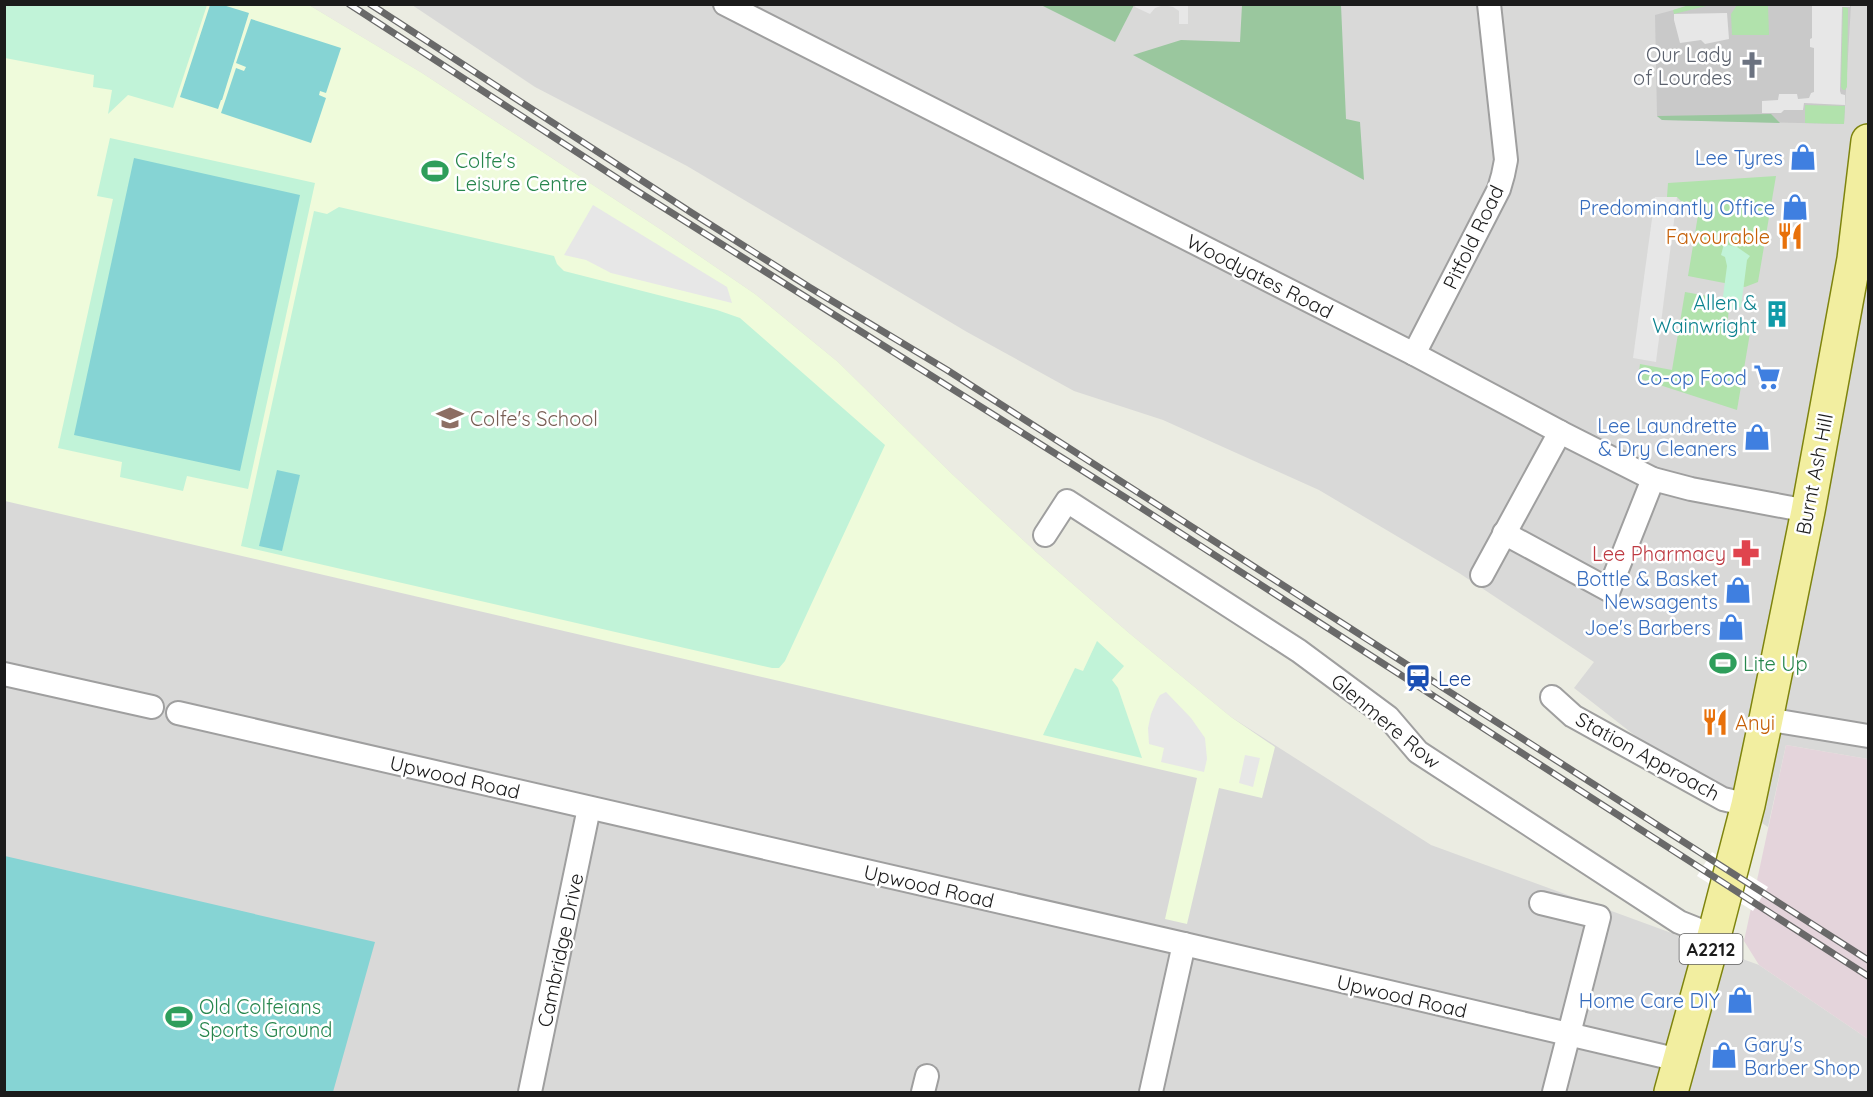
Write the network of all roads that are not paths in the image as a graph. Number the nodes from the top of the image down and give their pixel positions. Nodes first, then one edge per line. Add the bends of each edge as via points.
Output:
1 (724, 4) edge
2 (1489, 4) edge
3 (1869, 141) edge
4 (1861, 260) edge
5 (1414, 354) junction
6 (1560, 432) junction
7 (1653, 479) junction
8 (1808, 511) junction
9 (1504, 533) junction
10 (1045, 535) dead end
11 (1482, 575) dead end
12 (4, 674) edge
13 (1552, 697) dead end
14 (152, 707) dead end
15 (178, 713) dead end
16 (1766, 719) junction
17 (1869, 736) edge
18 (1748, 805) junction
19 (589, 808) junction
20 (1541, 903) dead end
21 (1714, 936) junction
22 (1184, 944) junction
23 (1568, 1035) junction
24 (1680, 1060) junction
25 (530, 1092) edge
26 (1151, 1092) edge
27 (1554, 1092) edge
28 (1671, 1092) edge

1 - 5 street, Woodyates Road
2 - 5 street, Pitfold Road via 1506,160 1503,175
3 - 4 main road, Burnt Ash Hill / A2212
4 - 8 main road, Burnt Ash Hill / A2212
5 - 6 street, Woodyates Road
6 - 7 street, Woodyates Road
6 - 9 street
7 - 8 street, Woodyates Road
7 - 9 street via 1609,590
8 - 16 main road, Burnt Ash Hill / A2212
9 - 11 street
10 - 21 street, Glenmere Row via 1066,501 1299,651 1388,717 1418,752 1679,922
12 - 14 street
13 - 18 street, Station Approach via 1573,716 1723,799
15 - 19 street, Upwood Road
16 - 17 street
16 - 18 main road, Burnt Ash Hill / A2212
18 - 21 main road, A2212
19 - 22 street, Upwood Road
19 - 25 street, Cambridge Drive
20 - 23 street via 1599,917
21 - 24 main road, A2212
22 - 23 street, Upwood Road
22 - 26 street
23 - 24 street, Upwood Road
23 - 27 street
24 - 28 main road, A2212

